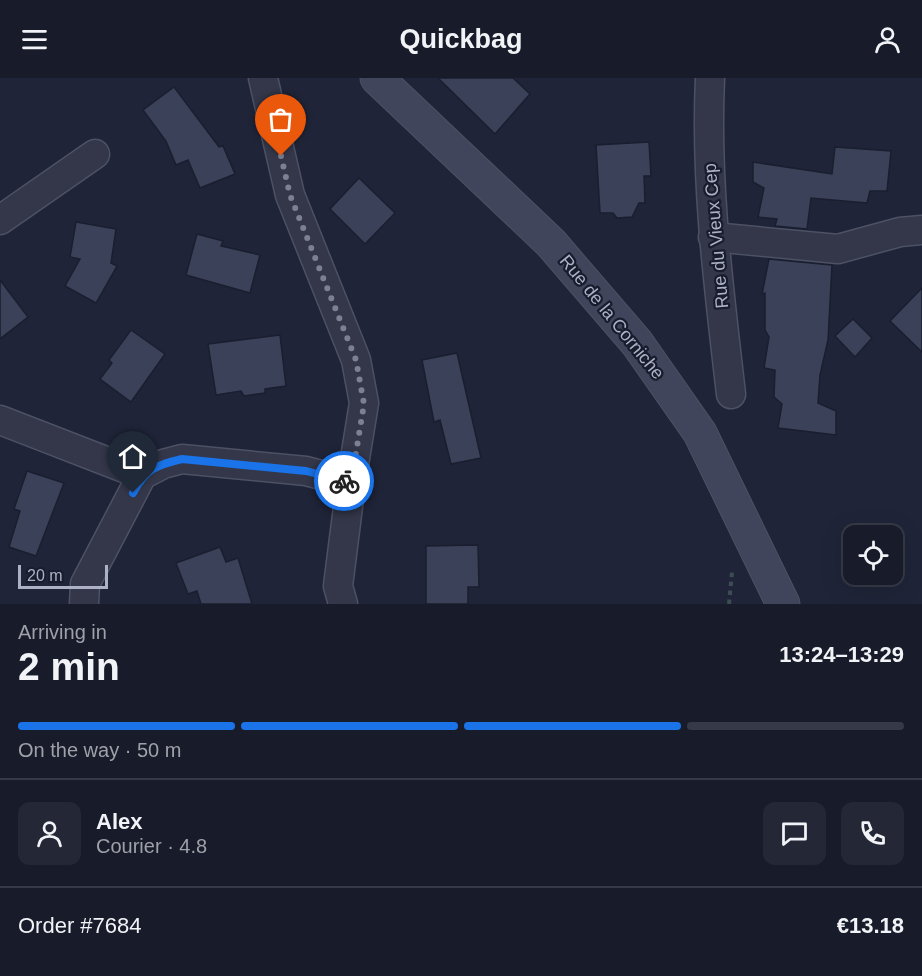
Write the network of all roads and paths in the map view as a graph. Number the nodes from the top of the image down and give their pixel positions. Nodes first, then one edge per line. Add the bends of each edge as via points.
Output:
1 (263, 78) edge
2 (377, 78) edge
3 (710, 78) edge
4 (94, 154) dead end
5 (0, 220) edge
6 (922, 230) edge
7 (713, 237) junction
8 (731, 394) dead end
9 (0, 420) edge
10 (142, 475) junction
11 (351, 483) junction
12 (84, 604) edge
13 (343, 604) edge
14 (783, 604) edge

1 - 11 street via 290,195 356,360 364,404
2 - 14 main road, Rue de la Corniche via 551,243 638,343 700,433
3 - 7 street, Rue du Vieux Cep
4 - 5 street
6 - 7 street via 838,249
7 - 8 street, Rue du Vieux Cep
9 - 10 street
10 - 11 street via 182,459 306,471
10 - 12 street via 85,584
11 - 13 street via 338,586

